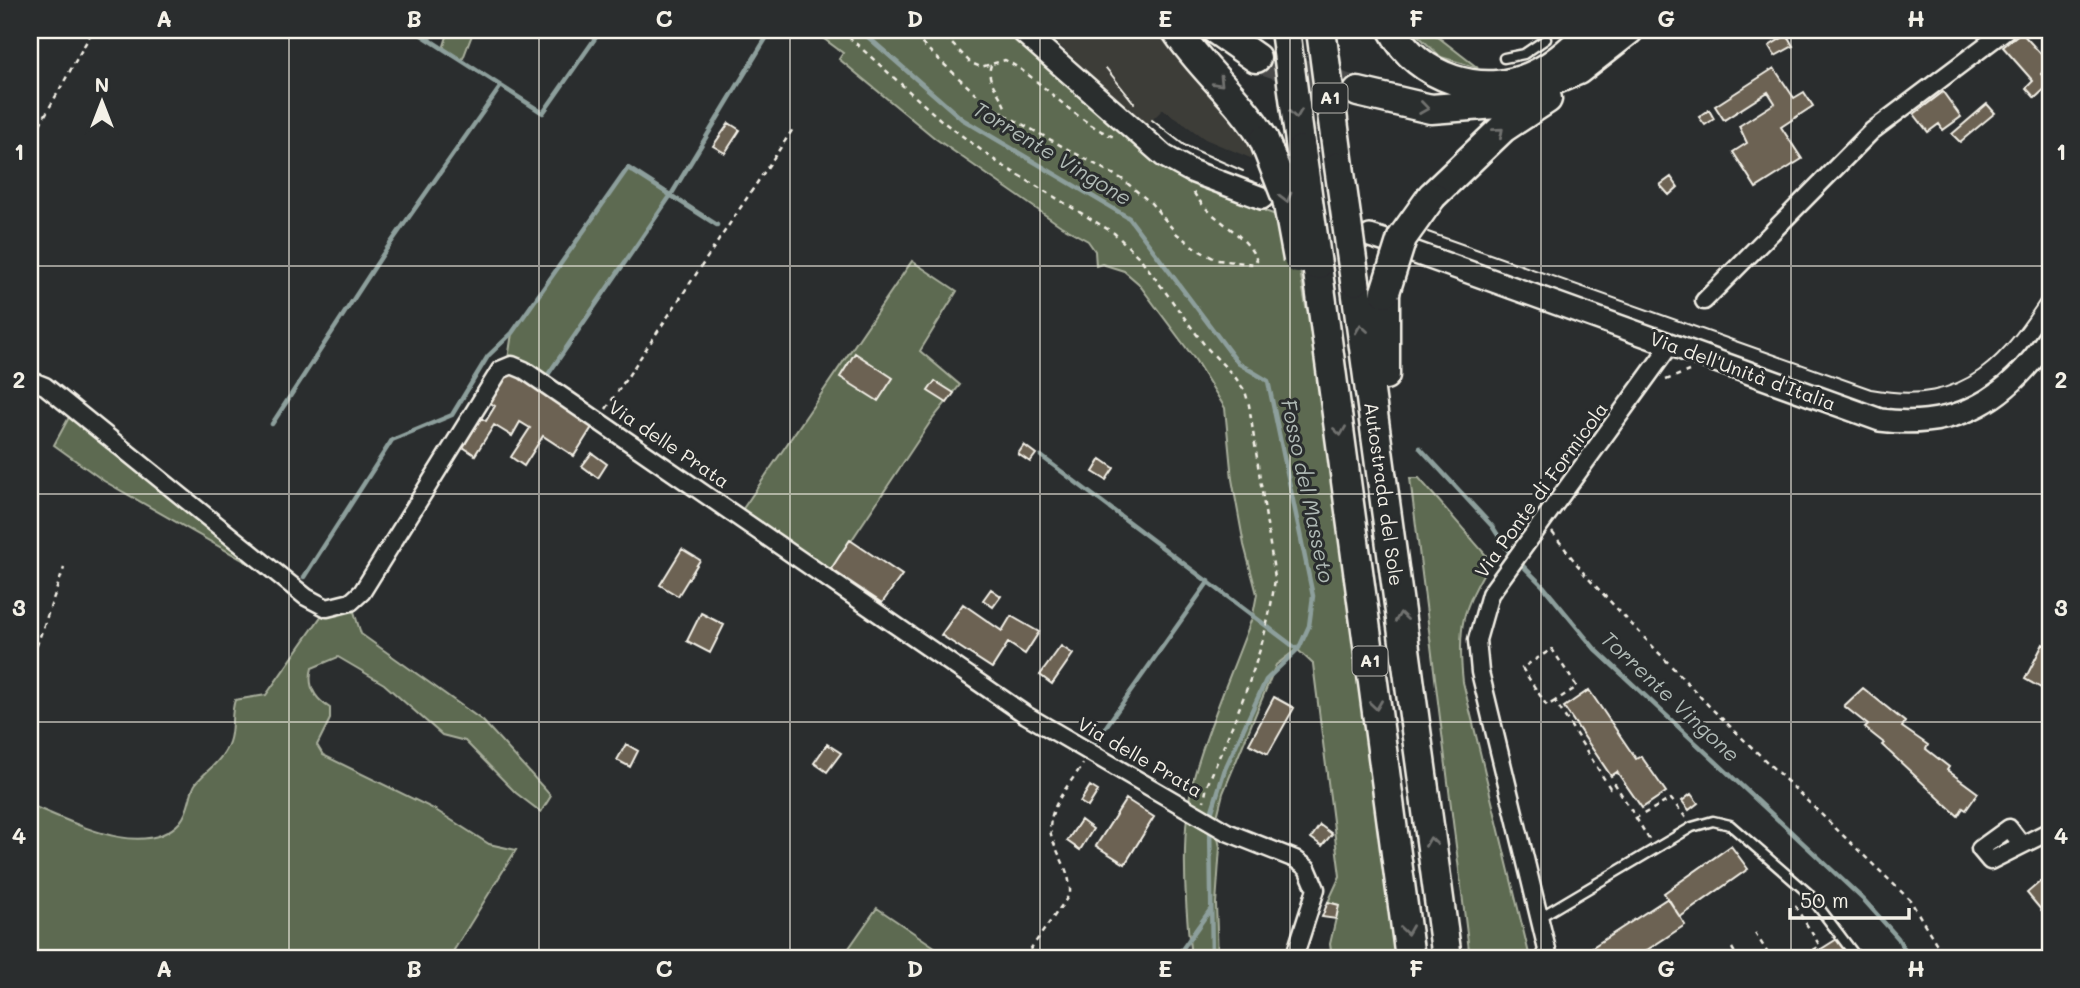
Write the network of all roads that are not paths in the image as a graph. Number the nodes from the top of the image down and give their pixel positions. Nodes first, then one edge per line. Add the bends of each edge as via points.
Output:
1 (1021, 30) edge
2 (1176, 30) edge
3 (1216, 30) edge
4 (1285, 30) edge
5 (1321, 30) edge
6 (1393, 30) edge
7 (1591, 30) edge
8 (1631, 30) edge
9 (2006, 30) edge
10 (1546, 40) dead end
11 (1256, 58) tunnel mouth
12 (1503, 58) dead end
13 (1358, 92) tunnel mouth
14 (1262, 198) dead end
15 (1416, 253) dead end
16 (1307, 262) junction
17 (1704, 301) dead end
18 (2050, 336) edge
19 (1671, 344) junction
20 (30, 380) edge
21 (1394, 567) junction
22 (2050, 831) edge
23 (2022, 845) dead end
24 (1539, 917) junction
25 (1294, 958) edge
26 (1410, 958) edge
27 (1447, 958) edge
28 (1549, 958) edge
29 (1857, 958) edge

1 - 14 street via 1164,156
2 -> 16 highway, bridge via 1247,113 1264,140
3 - 11 highway
4 -> 16 highway, A1, bridge via 1301,150
21 -> 5 highway, Autostrada del Sole / A1, bridge
6 - 7 highway via 1427,69 1449,79 1479,84 1532,77
13 -> 8 highway via 1430,109 1497,104 1578,70
21 -> 8 highway, bridge via 1394,452 1383,344 1385,292 1402,238 1432,196 1503,128 1585,75
9 - 17 street via 1872,131
10 - 12 lane via 1524,54
15 - 19 street, Via dell'Unità d'Italia
16 -> 26 highway, Autostrada del Sole / A1 via 1306,307 1331,363
18 - 19 street, Via dell'Unità d'Italia via 2027,368 1989,400 1945,418 1910,422 1858,414
19 - 24 street, Via Ponte di Formicola via 1504,573 1481,617 1478,662
20 - 25 street, Via delle Prata via 45,386 306,597 327,608 351,602 362,592 500,370 506,366 524,370 1026,715 1227,832 1295,859 1314,877 1316,889
27 -> 21 highway, Autostrada del Sole / A1
22 - 23 street
24 - 28 street, Via Ponte di Formicola
24 - 29 lane via 1692,827 1713,821 1730,825 1808,893

